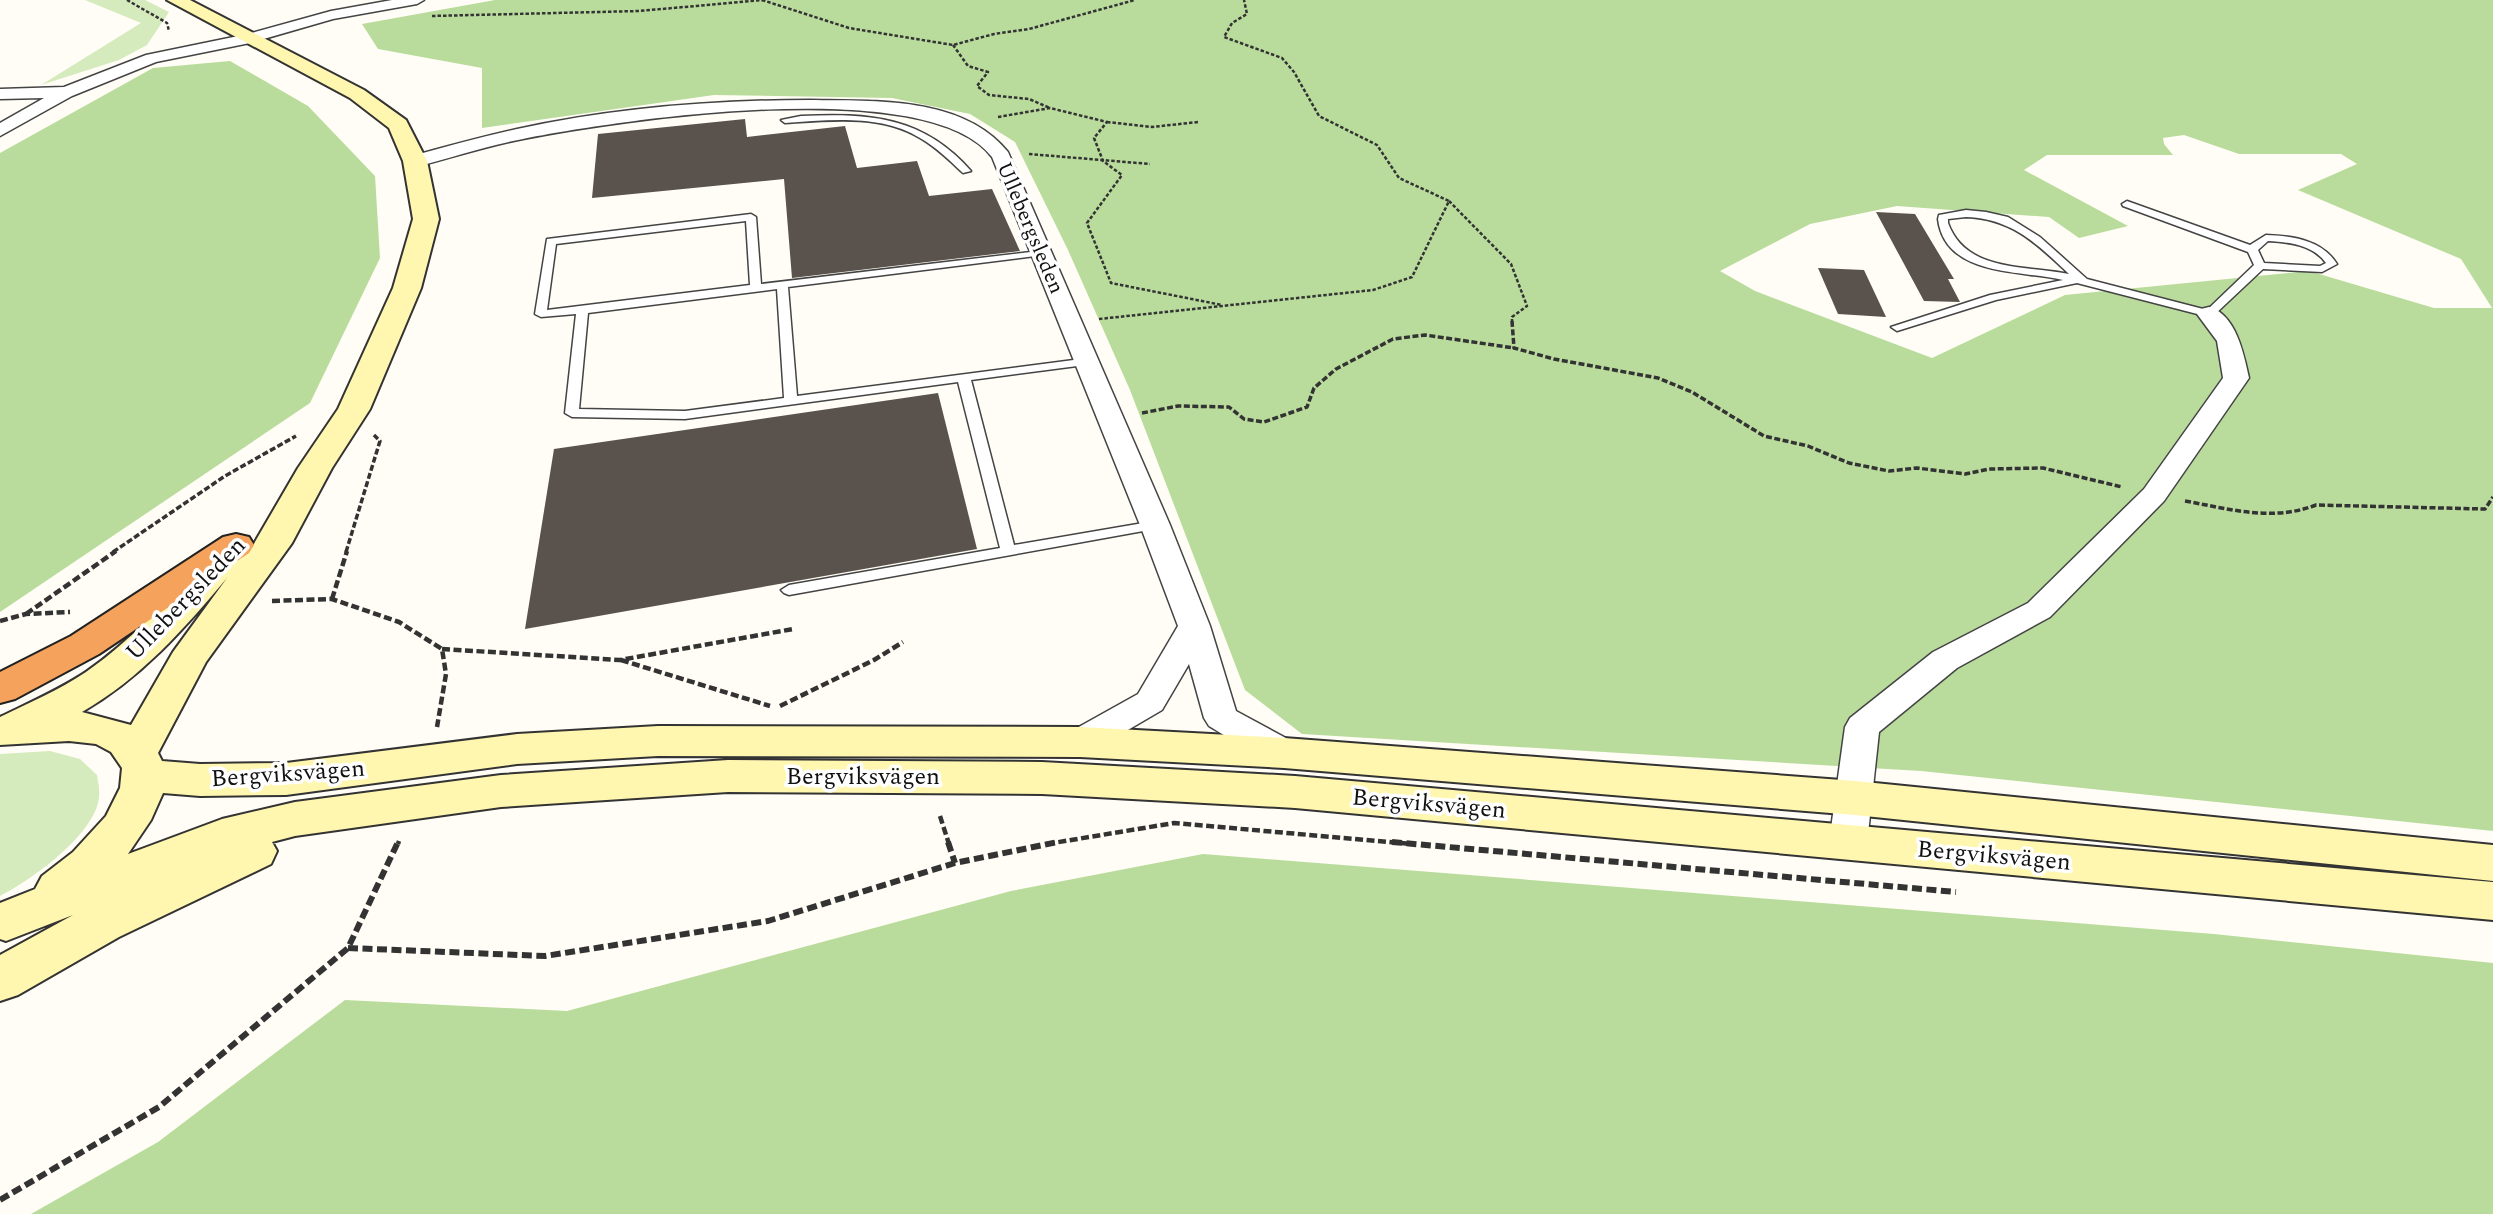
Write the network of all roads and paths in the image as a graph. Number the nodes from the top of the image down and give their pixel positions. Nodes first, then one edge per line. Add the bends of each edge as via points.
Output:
1 (127, 0) edge
2 (176, 0) edge
3 (418, 0) edge
4 (763, 0) edge
5 (1135, 0) edge
6 (1244, 0) edge
7 (424, 17) dead end
8 (250, 38) junction
9 (953, 45) junction
10 (152, 58) junction
11 (304, 89) dead end
12 (66, 92) junction
13 (0, 93) edge
14 (1050, 108) junction
15 (785, 120) dead end
16 (953, 122) junction
17 (1107, 122) junction
18 (1198, 122) dead end
19 (0, 131) edge
20 (370, 132) dead end
21 (918, 132) junction
22 (1001, 156) junction
23 (415, 160) junction
24 (1103, 161) junction
25 (1150, 164) dead end
26 (966, 171) dead end
27 (1449, 201) junction
28 (2127, 204) dead end
29 (2253, 250) junction
30 (1043, 252) junction
31 (2260, 266) junction
32 (2080, 281) junction
33 (782, 285) junction
34 (756, 288) junction
35 (1226, 306) junction
36 (582, 310) junction
37 (2209, 314) junction
38 (1070, 323) junction
39 (1897, 327) dead end
40 (1514, 348) junction
41 (1086, 361) junction
42 (964, 379) junction
43 (791, 399) junction
44 (354, 409) junction
45 (1109, 417) junction
46 (315, 468) junction
47 (2154, 495) junction
48 (2493, 497) edge
49 (1155, 525) junction
50 (236, 545) joint
51 (1008, 551) junction
52 (789, 590) dead end
53 (332, 598) junction
54 (260, 602) dead end
55 (76, 612) dead end
56 (26, 614) junction
57 (0, 621) edge
58 (1194, 626) junction
59 (793, 629) dead end
60 (903, 642) dead end
61 (442, 649) junction
62 (620, 660) junction
63 (776, 708) junction
64 (784, 711) dead end
65 (2, 718) edge
66 (436, 733) dead end
67 (1080, 742) junction
68 (1284, 753) junction
69 (141, 764) junction
70 (1855, 797) junction
71 (363, 809) junction
72 (940, 816) dead end
73 (398, 841) dead end
74 (1848, 843) junction
75 (956, 863) junction
76 (2493, 863) edge
77 (1961, 892) dead end
78 (2493, 901) edge
79 (3, 922) edge
80 (348, 948) junction
81 (0, 980) edge
82 (0, 1200) edge

1 - 10 path via 167,23 169,33
2 - 8 street, Ullebergsleden
3 - 8 street via 331,15
4 - 7 path via 631,12
4 - 9 path via 849,28
5 - 9 path
6 - 27 path via 1247,14 1232,23 1224,37 1282,58 1319,116 1377,145 1399,178
8 - 10 street
8 - 11 street, Ullebergsleden via 258,55
8 - 23 street, Ullebergsleden via 357,94 398,125
9 - 14 path via 968,66 988,72 977,86 989,95 1029,99
10 - 12 street
12 - 13 street
12 - 19 street
14 - 16 path
14 - 17 path
15 - 21 lane via 837,116
16 - 21 lane
16 - 22 street, Ullebergsleden via 985,137
16 - 23 street, Ullebergsleden via 897,109 727,105 531,131
17 - 18 path via 1152,127
17 - 24 path via 1094,138
20 - 23 street
21 - 26 lane
22 - 24 path via 1032,154
22 - 30 street, Ullebergsleden
23 - 44 street, Ullebergsleden via 426,219 407,288
24 - 25 path
24 - 35 path via 1122,175 1087,223 1111,284
27 - 35 path via 1412,277 1373,290
27 - 40 path via 1511,264 1527,306 1512,317
28 - 29 lane
29 - 31 lane
29 - 31 lane via 2266,238 2291,240 2318,250 2332,264 2322,269
30 - 33 lane
30 - 38 street, Ullebergsleden
31 - 37 lane
32 - 32 lane via 1997,266 1965,255 1952,247 1943,217 1960,213 2003,217 2026,230
32 - 37 lane
32 - 39 lane via 1994,297
33 - 34 lane
33 - 43 lane
34 - 36 lane
34 - 36 lane via 751,217 551,241 541,314
35 - 38 path
36 - 43 lane via 572,413 685,415
37 - 47 street via 2229,341 2236,377
38 - 41 street, Ullebergsleden
40 - 45 path via 1425,335 1393,339 1336,369 1314,388 1307,407 1264,422 1244,418 1228,407 1198,405
40 - 47 path via 1658,378 1692,392 1764,436 1808,446 1849,463 1889,471 1917,468 1965,474 2043,468
41 - 42 lane
41 - 45 street, Ullebergsleden
42 - 43 lane
42 - 51 lane
44 - 46 street, Ullebergsleden
44 - 53 path via 380,441
44 - 56 path via 248,462
45 - 49 street, Ullebergsleden
46 - 50 street, Ullebergsleden
46 - 69 street, Ullebergsleden via 274,543 187,661
47 - 48 path via 2258,515 2301,513 2316,505 2485,509
47 - 70 street via 2039,610 1945,660 1862,727
49 - 51 lane
49 - 58 street, Ullebergsleden
50 - 65 highway via 85,645
51 - 52 lane
53 - 54 path
53 - 61 path via 399,622
55 - 56 path
56 - 57 path
58 - 67 street via 1150,702
58 - 68 street, Ullebergsleden via 1221,718
59 - 62 path
60 - 63 path
61 - 62 path
61 - 66 path via 446,674
62 - 63 path
63 - 64 path
65 - 69 street via 88,728 118,737
67 - 68 street, Bergviksvägen
67 - 69 street, Bergviksvägen via 658,741 517,749 286,779 200,780
68 - 70 street, Bergviksvägen
69 - 79 street, Ullebergsleden via 136,808 109,846 65,885
70 - 74 street
70 - 76 street, Bergviksvägen
71 - 74 street, Bergviksvägen via 501,791 728,776 1042,778 1295,792
71 - 79 street, Bergviksvägen via 222,837
71 - 81 street, Bergviksvägen via 211,869 90,928
72 - 75 path
73 - 80 path
74 - 78 street, Bergviksvägen
75 - 77 path via 1174,823
75 - 80 path via 768,920 545,956
80 - 82 path via 159,1107

